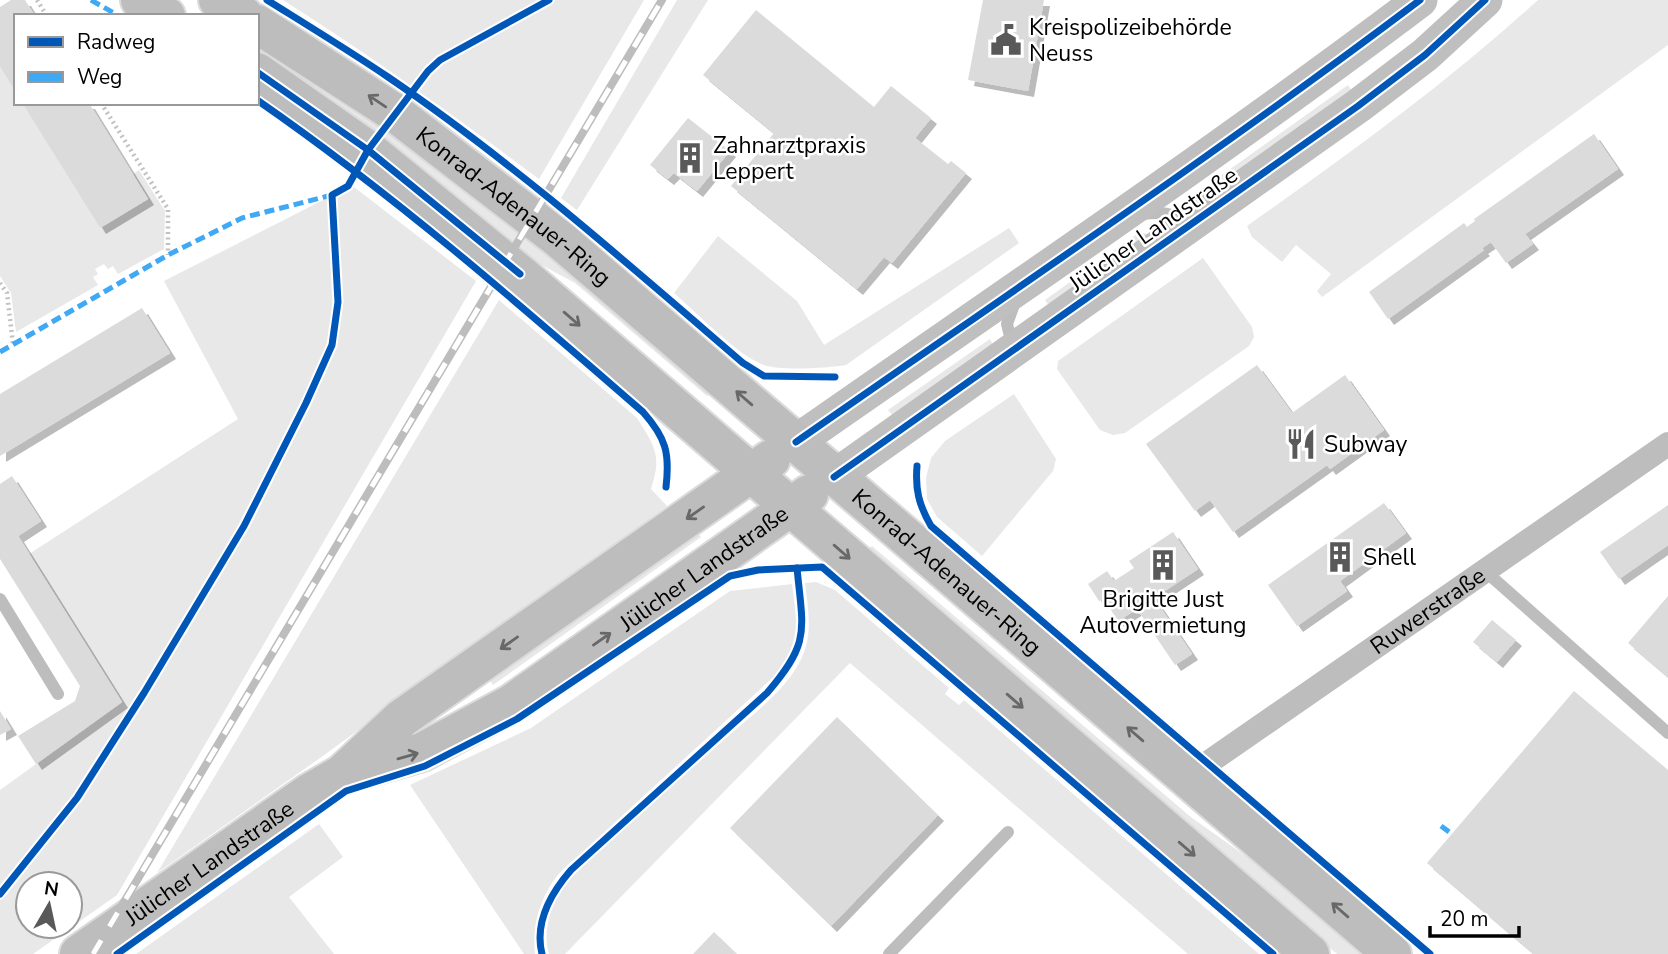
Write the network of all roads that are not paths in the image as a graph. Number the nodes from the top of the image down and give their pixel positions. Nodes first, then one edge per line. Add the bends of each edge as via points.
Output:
1 (140, 0) edge
2 (218, 0) edge
3 (1485, 0) edge
4 (163, 14) edge
5 (241, 14) edge
6 (1434, 18) edge
7 (259, 25) edge
8 (259, 73) edge
9 (1125, 215) junction
10 (1191, 225) junction
11 (1025, 284) junction
12 (1014, 350) junction
13 (796, 442) junction
14 (1668, 444) edge
15 (751, 473) junction
16 (834, 477) junction
17 (791, 508) junction
18 (1485, 571) junction
19 (0, 599) edge
20 (58, 694) dead end
21 (1668, 733) edge
22 (342, 774) junction
23 (1186, 778) junction
24 (1008, 832) dead end
25 (79, 954) edge
26 (889, 954) edge
27 (1310, 954) edge
28 (1392, 954) edge

1 - 4 main road
2 - 5 main road
3 - 6 main road, Jülicher Landstraße
6 - 9 main road, Jülicher Landstraße via 1289,98
6 - 10 main road, Jülicher Landstraße via 1358,106
13 -> 7 main road, Konrad-Adenauer-Ring via 559,239 395,113
8 -> 15 main road, Konrad-Adenauer-Ring via 368,150
9 - 10 lane via 1167,213
9 - 11 main road, Jülicher Landstraße
10 - 12 main road, Jülicher Landstraße
11 - 12 lane via 1007,324
11 - 13 main road, Jülicher Landstraße
12 - 16 main road, Jülicher Landstraße
13 - 15 main road, Jülicher Landstraße
13 - 16 main road, Konrad-Adenauer-Ring
14 - 18 street, Ruwerstraße
15 - 17 main road, Konrad-Adenauer-Ring
15 -> 22 main road, Jülicher Landstraße via 402,718
16 - 17 main road, Jülicher Landstraße
23 -> 16 main road, Konrad-Adenauer-Ring
22 -> 17 main road, Jülicher Landstraße via 422,752 510,704
17 -> 27 main road, Konrad-Adenauer-Ring
18 - 21 lane
18 - 23 street, Ruwerstraße
19 - 20 lane
22 - 25 main road, Jülicher Landstraße
28 -> 23 main road, Konrad-Adenauer-Ring
24 - 26 lane

